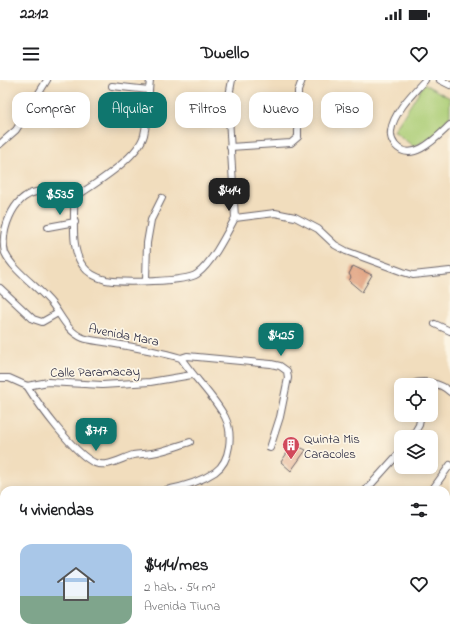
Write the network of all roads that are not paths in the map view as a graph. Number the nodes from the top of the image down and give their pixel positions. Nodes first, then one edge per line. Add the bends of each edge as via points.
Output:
1 (47, 80) edge
2 (150, 80) edge
3 (232, 80) edge
4 (302, 80) edge
5 (426, 80) edge
6 (440, 80) edge
7 (450, 85) edge
8 (112, 86) dead end
9 (149, 90) junction
10 (450, 125) edge
11 (0, 144) edge
12 (230, 147) junction
13 (74, 198) junction
14 (162, 198) dead end
15 (235, 218) junction
16 (75, 222) junction
17 (48, 227) dead end
18 (450, 271) edge
19 (146, 280) junction
20 (0, 288) edge
21 (58, 313) junction
22 (435, 324) dead end
23 (450, 331) edge
24 (181, 358) junction
25 (192, 375) junction
26 (0, 378) edge
27 (27, 386) junction
28 (438, 386) edge
29 (450, 392) edge
30 (190, 442) dead end
31 (270, 448) dead end
32 (394, 459) edge
33 (450, 465) edge
34 (183, 486) edge
35 (370, 486) edge
36 (435, 486) edge

1 - 11 street via 16,130
2 - 9 street
3 - 12 street via 228,101
4 - 12 street via 298,90 298,137 295,140 291,143
5 - 10 street via 402,108 394,122 391,140 402,150 420,149
6 - 7 street
8 - 9 street
9 - 13 street via 144,135 139,147 132,156
12 - 15 street
13 - 16 street
13 - 21 street, Avenida Mara via 51,191 35,192 22,200 11,212 4,226 2,241 6,254
14 - 19 street via 151,220 147,243
15 - 18 street via 286,215 304,221 346,251 403,272 413,275
15 - 19 street via 220,244 197,274 186,278
16 - 17 street
16 - 19 street via 76,252 83,267 94,276 106,280
20 - 21 street via 33,319 42,322
21 - 24 street, Avenida Mara via 68,328 83,338 151,349
22 - 23 street
24 - 25 street
24 - 31 street, Avenida Mara via 187,356 271,364 287,371 287,386 280,418
25 - 27 street, Calle Paramacay via 150,382 102,385 48,382
25 - 34 street via 224,415 230,433 230,443 216,472
26 - 27 street via 9,378
27 - 30 street via 43,411 72,443 95,463 114,462
28 - 29 street
32 - 35 street
33 - 36 street

